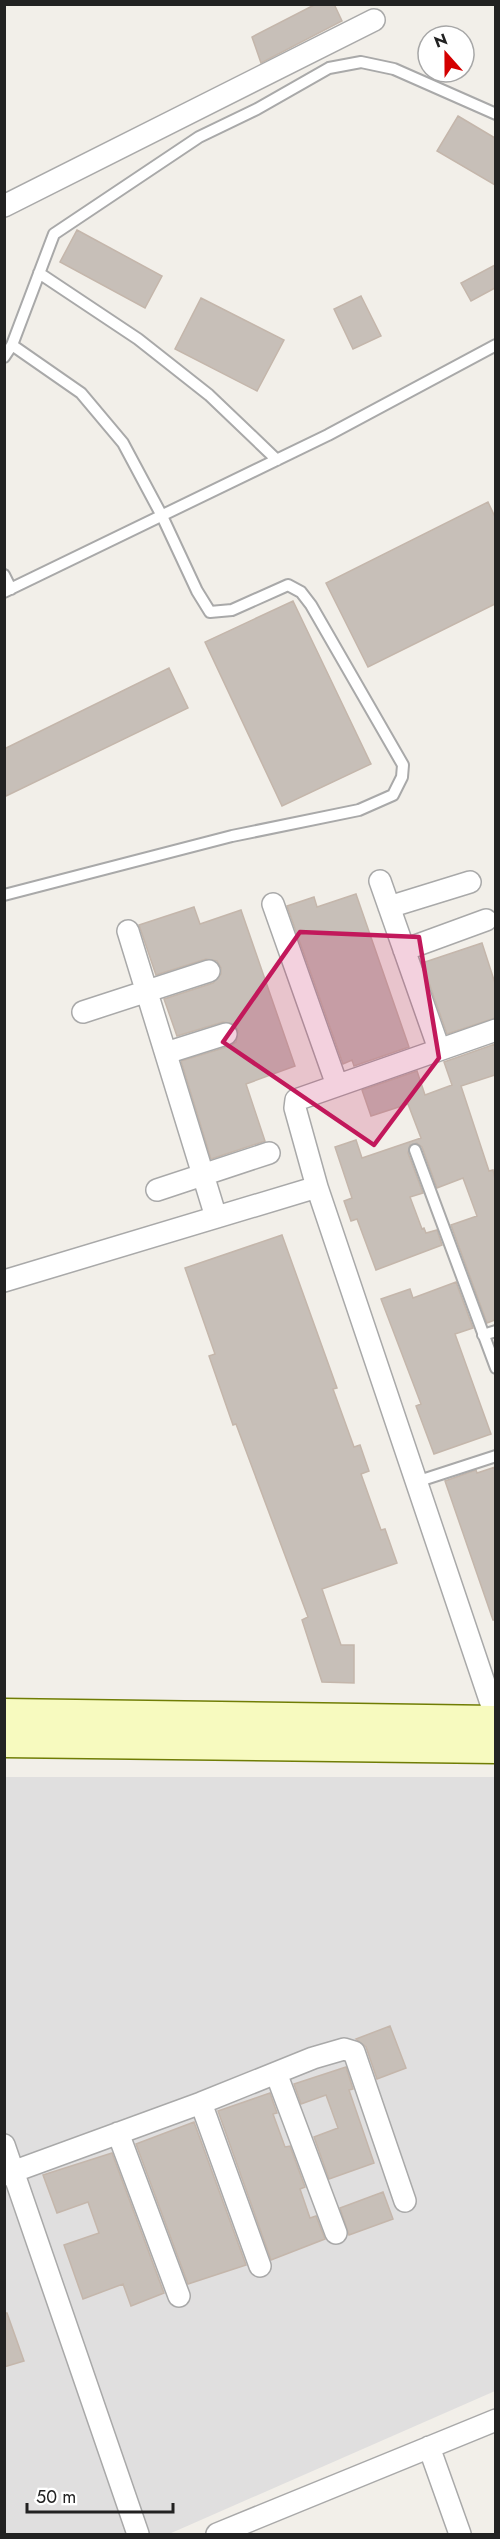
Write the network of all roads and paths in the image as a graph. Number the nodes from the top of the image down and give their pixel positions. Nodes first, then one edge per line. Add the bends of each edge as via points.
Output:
1 (374, 20) dead end
2 (495, 114) edge
3 (4, 206) edge
4 (39, 273) junction
5 (12, 345) junction
6 (495, 345) edge
7 (4, 357) edge
8 (277, 460) junction
9 (162, 516) junction
10 (4, 575) edge
11 (8, 590) edge
12 (380, 881) dead end
13 (470, 882) dead end
14 (4, 894) edge
15 (273, 904) dead end
16 (389, 907) junction
17 (486, 920) dead end
18 (128, 931) dead end
19 (404, 950) junction
20 (209, 971) dead end
21 (147, 992) junction
22 (83, 1012) dead end
23 (495, 1030) edge
24 (226, 1034) dead end
25 (439, 1049) junction
26 (166, 1053) junction
27 (337, 1085) junction
28 (415, 1150) dead end
29 (269, 1153) dead end
30 (203, 1175) junction
31 (317, 1187) junction
32 (157, 1190) dead end
33 (216, 1217) junction
34 (4, 1281) edge
35 (495, 1331) edge
36 (483, 1335) junction
37 (495, 1368) edge
38 (495, 1456) edge
39 (416, 1482) junction
40 (4, 1713) edge
41 (495, 1719) edge
42 (4, 1742) edge
43 (495, 1748) edge
44 (276, 2073) junction
45 (201, 2103) junction
46 (118, 2133) junction
47 (4, 2145) edge
48 (9, 2173) edge
49 (405, 2201) dead end
50 (336, 2233) dead end
51 (260, 2266) dead end
52 (179, 2296) dead end
53 (495, 2420) edge
54 (429, 2447) junction
55 (138, 2535) edge
56 (217, 2535) edge
57 (460, 2535) edge

1 - 3 street
2 - 4 lane via 394,69 361,62 329,68 199,137 54,234
4 - 5 lane
4 - 8 lane via 138,339 209,395
5 - 7 lane
5 - 9 lane via 81,393 123,443
6 - 8 lane
8 - 9 lane
9 - 11 lane
9 - 14 lane via 210,612 232,610 288,585 301,592 402,765 402,777 393,795 359,810 232,836
10 - 11 lane
12 - 16 street
13 - 16 street
15 - 27 street
16 - 19 street
17 - 19 street
18 - 21 street
19 - 25 street
20 - 21 street
21 - 22 street
21 - 26 street
23 - 25 street
24 - 26 street
25 - 27 street
26 - 30 street
27 - 31 street via 296,1100
28 - 36 lane
29 - 30 street
30 - 32 street
30 - 33 street
31 - 33 street
31 - 39 street
33 - 34 street
35 - 36 lane
36 - 37 lane
38 - 39 lane
39 - 41 street
40 - 41 street
42 - 43 street
44 - 45 street
44 - 49 street via 344,2049 354,2052
44 - 50 street
45 - 46 street
45 - 51 street
46 - 48 street
46 - 52 street
47 - 48 street
48 - 55 street
53 - 54 street
54 - 56 street
54 - 57 street

